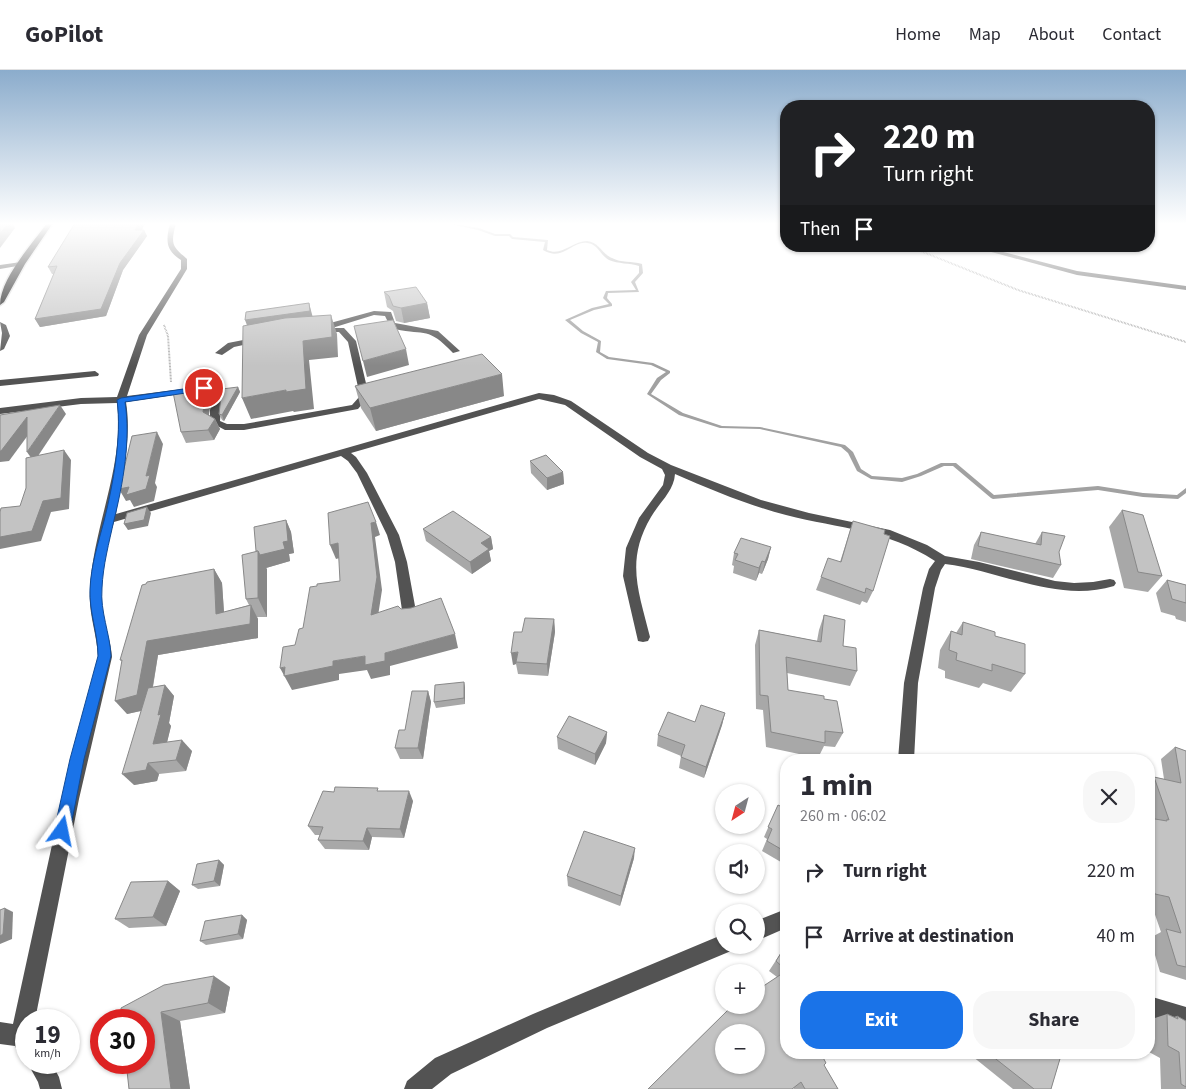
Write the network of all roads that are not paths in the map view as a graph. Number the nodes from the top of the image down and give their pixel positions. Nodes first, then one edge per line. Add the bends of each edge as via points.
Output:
1 (17, 271) edge
2 (183, 271) edge
3 (1064, 271) edge
4 (1186, 288) edge
5 (0, 302) edge
6 (0, 324) edge
7 (270, 337) edge
8 (0, 349) edge
9 (456, 351) dead end
10 (219, 353) dead end
11 (96, 374) dead end
12 (0, 383) edge
13 (121, 400) junction
14 (0, 411) edge
15 (342, 452) junction
16 (667, 468) junction
17 (109, 520) junction
18 (942, 560) junction
19 (1110, 583) dead end
20 (410, 617) edge
21 (643, 638) dead end
22 (906, 754) edge
23 (780, 921) edge
24 (765, 927) edge
25 (715, 948) edge
26 (1155, 1008) edge
27 (25, 1009) edge
28 (1186, 1018) edge
29 (46, 1074) edge
30 (51, 1089) edge
31 (414, 1089) edge

1 - 5 highway
2 - 13 street via 143,335
3 - 4 street
6 - 8 street via 6,331 6,339
7 - 10 street via 240,342
9 - 13 street via 432,332 397,328 388,314 374,313 315,331 341,330 352,341 365,396 355,407 234,428 215,422 220,386
11 - 12 street
13 - 14 street via 91,400
13 - 17 street via 124,421 122,444
15 - 16 street via 539,396 568,403
15 - 17 street
15 - 20 street via 352,458 362,473 393,535
16 - 18 street via 790,512 901,536
16 - 21 street via 670,475 668,485 645,518 632,548 630,576
17 - 27 street via 101,547 96,588 96,614 105,656 77,759 36,970
18 - 19 street via 974,563 1061,586 1091,587
18 - 22 street via 935,568 929,588 911,683
23 - 24 street
25 - 31 street via 540,1021 443,1066
26 - 28 street
29 - 30 street

